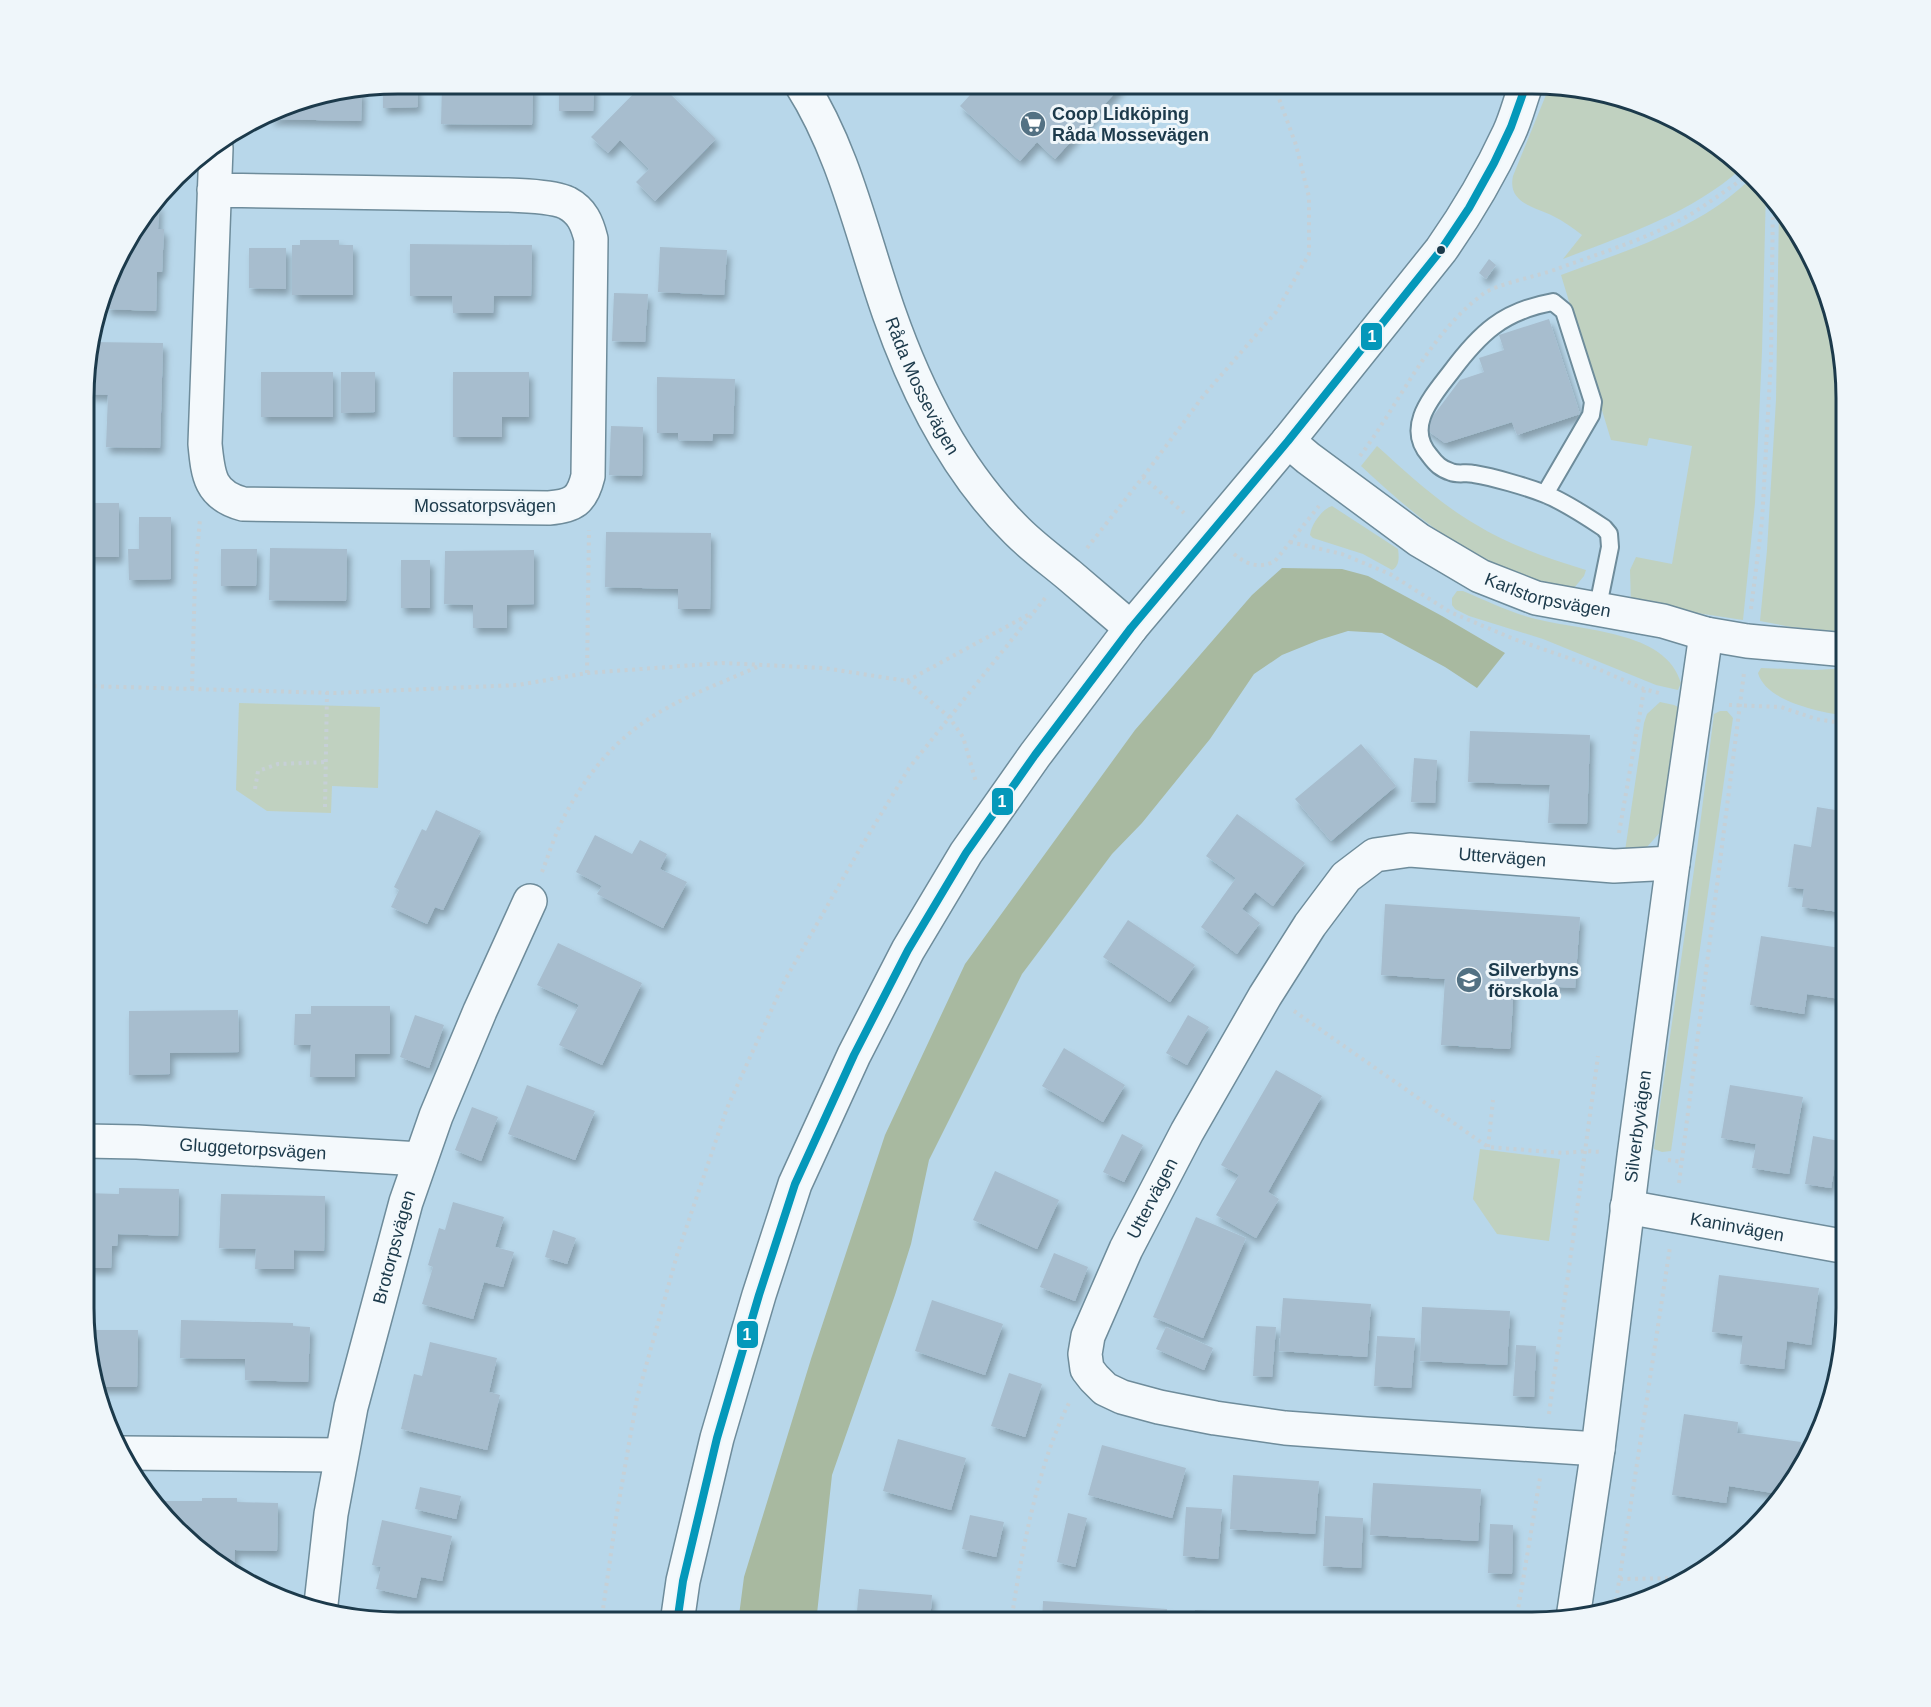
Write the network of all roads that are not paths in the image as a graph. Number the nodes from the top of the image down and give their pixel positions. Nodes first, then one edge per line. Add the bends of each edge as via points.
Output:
1 (807, 94) edge
2 (1523, 94) edge
3 (216, 155) edge
4 (214, 190) junction
5 (1288, 441) junction
6 (1545, 494) junction
7 (1597, 611) junction
8 (1131, 628) junction
9 (1706, 634) junction
10 (1836, 650) edge
11 (1672, 863) junction
12 (531, 901) road end
13 (94, 1141) edge
14 (420, 1159) junction
15 (1627, 1207) junction
16 (1836, 1245) edge
17 (1598, 1449) junction
18 (131, 1453) edge
19 (341, 1455) junction
20 (321, 1602) edge
21 (1574, 1610) edge
22 (679, 1612) edge

1 - 8 street, Råda Mossevägen via 831,139 889,314 931,415 979,487 1015,529
2 - 5 street via 1510,131 1464,218
3 - 4 street
4 - 4 street, Mossatorpsvägen via 530,197 566,203 580,212 591,239 588,476 580,496 573,504 549,508 243,504 226,499 207,471
5 - 7 street, Karlstorpsvägen via 1419,540 1480,576 1536,598
5 - 8 street
6 - 6 lane via 1472,473 1439,468 1421,447 1419,436 1420,420 1431,397 1491,326 1508,316 1553,302 1564,311 1593,402 1591,415
6 - 7 lane via 1609,534
7 - 9 street, Karlstorpsvägen via 1663,621
8 - 22 street via 966,853 908,950 854,1055 795,1184 759,1295 717,1438
9 - 10 street, Karlstorpsvägen
9 - 11 street, Silverbyvägen
11 - 15 street, Silverbyvägen
11 - 17 street, Uttervägen via 1614,866 1410,850 1375,855 1346,877 1267,992 1187,1132 1126,1249 1084,1354 1088,1369 1105,1389 1159,1407 1215,1418 1285,1428
12 - 14 street, Brotorpsvägen via 480,1011
13 - 14 street, Gluggetorpsvägen
14 - 19 street, Brotorpsvägen via 359,1375
15 - 16 street, Kaninvägen
15 - 17 street, Silverbyvägen
17 - 21 street, Silverbyvägen
18 - 19 street
19 - 20 street, Brotorpsvägen

